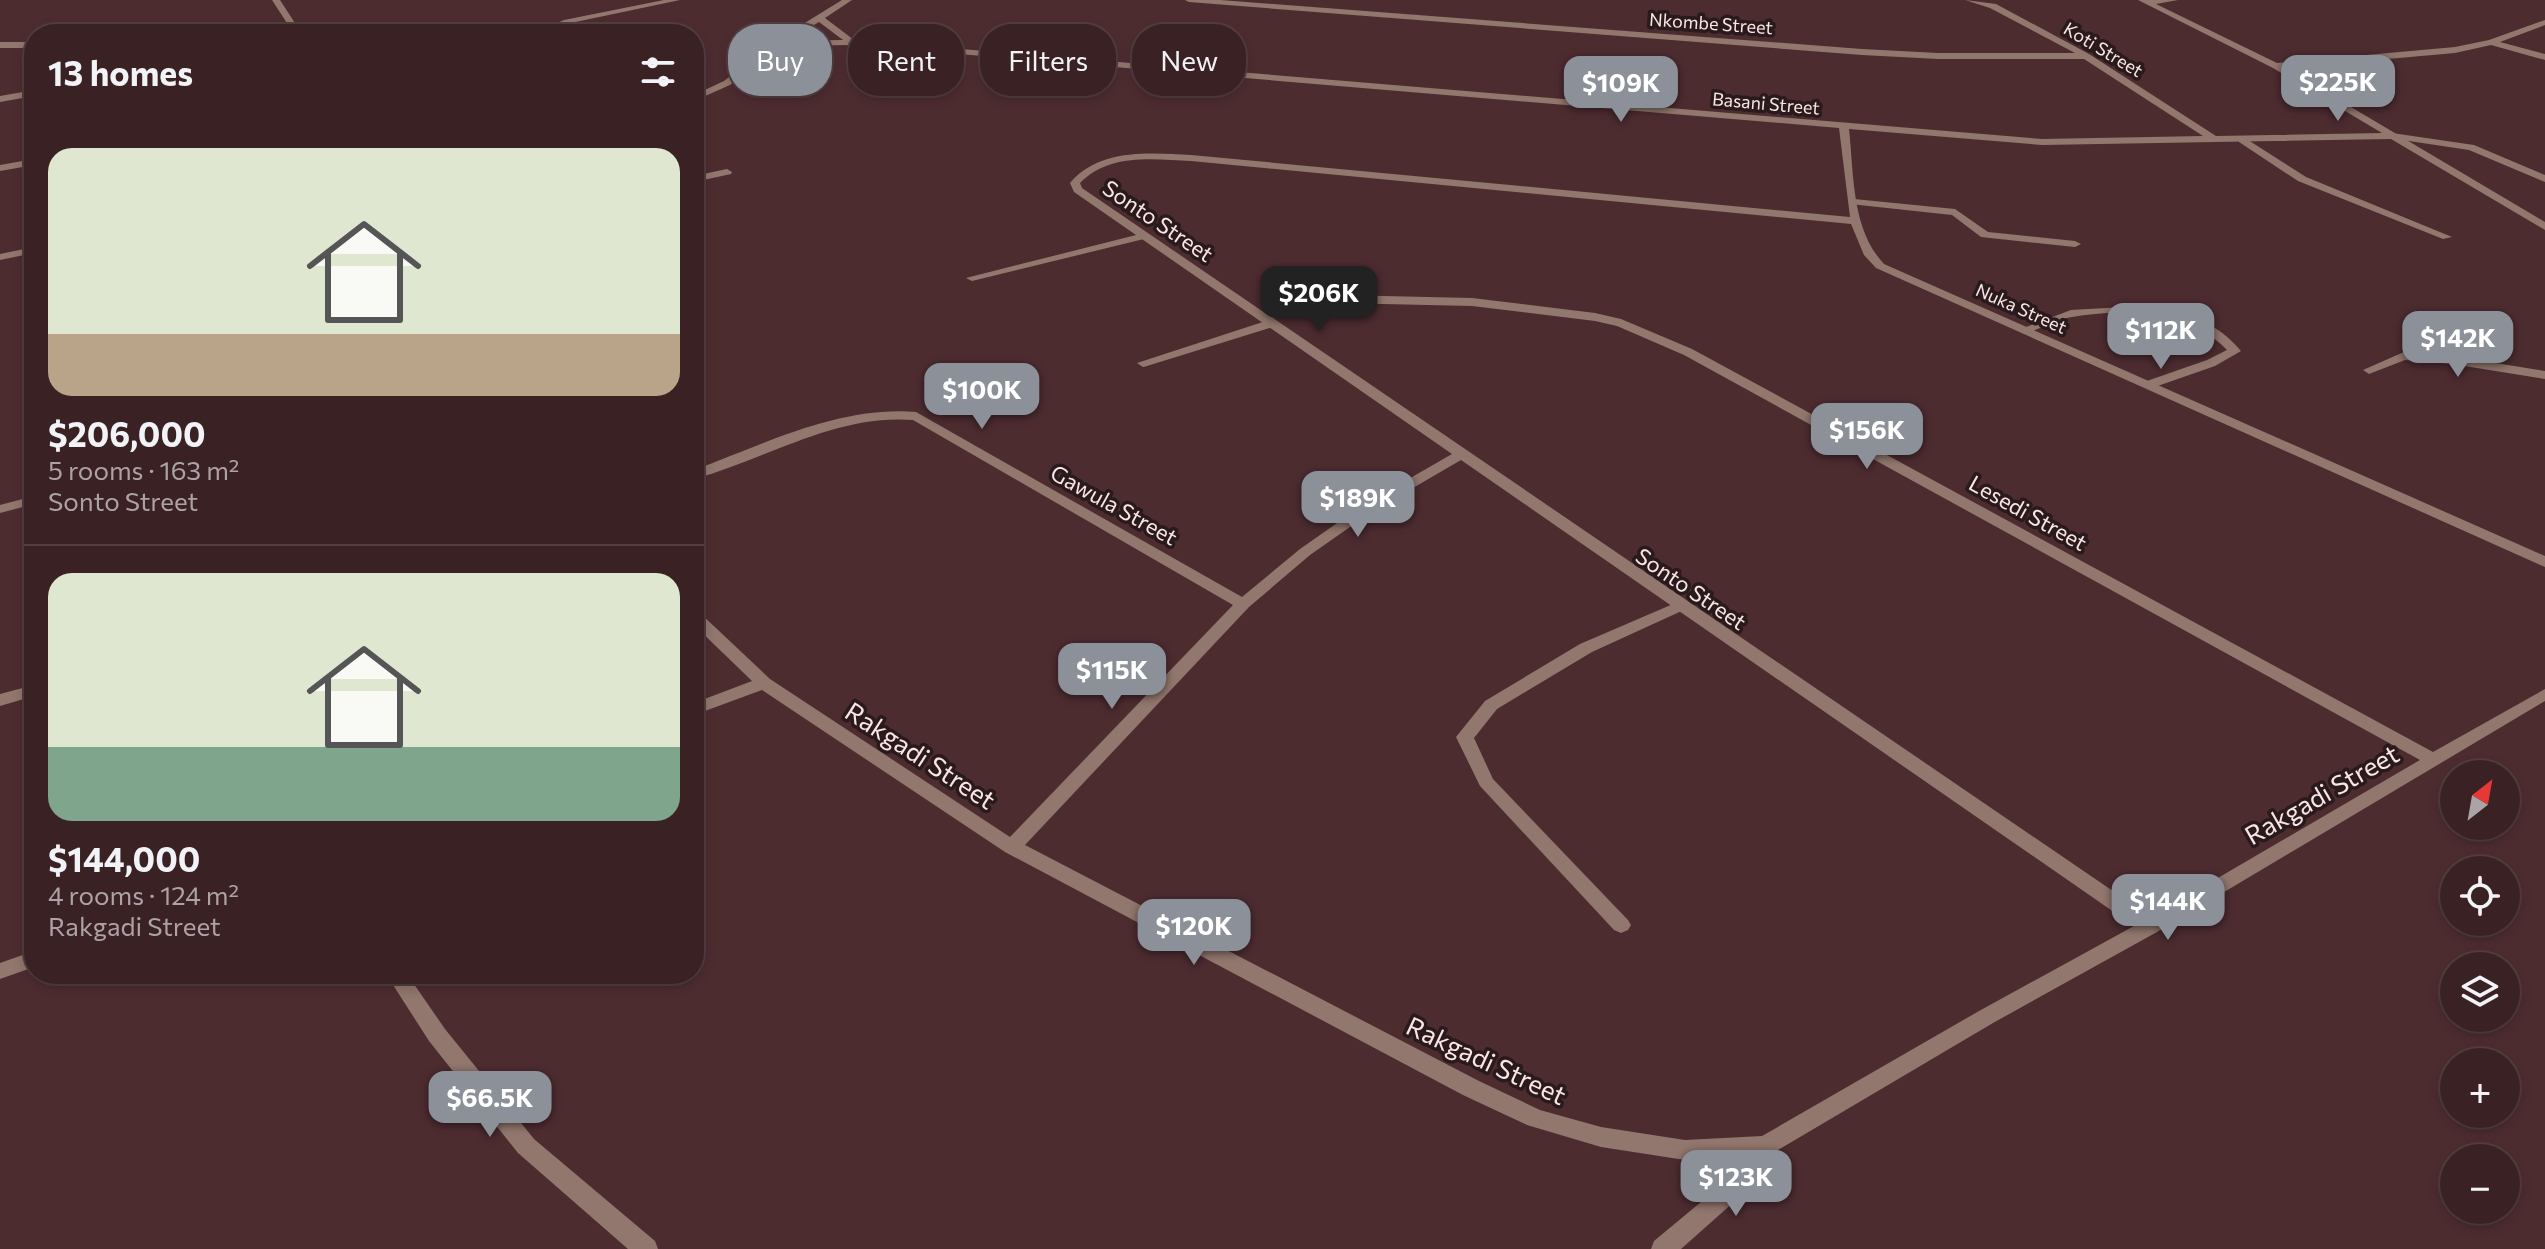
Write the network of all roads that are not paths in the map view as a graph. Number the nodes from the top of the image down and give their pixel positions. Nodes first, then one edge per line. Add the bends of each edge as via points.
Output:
1 (276, 0) edge
2 (676, 0) edge
3 (848, 0) edge
4 (1189, 0) edge
5 (1969, 0) edge
6 (2174, 0) edge
7 (2144, 1) edge
8 (818, 17) junction
9 (2545, 22) edge
10 (292, 24) edge
11 (559, 24) edge
12 (807, 24) edge
13 (848, 39) edge
14 (2491, 42) junction
15 (0, 45) edge
16 (24, 45) edge
17 (964, 52) edge
18 (2086, 56) junction
19 (2545, 57) edge
20 (2276, 66) junction
21 (728, 82) edge
22 (704, 93) edge
23 (24, 95) edge
24 (0, 99) edge
25 (1844, 127) junction
26 (2392, 136) junction
27 (2215, 140) junction
28 (2242, 140) junction
29 (24, 164) edge
30 (0, 168) edge
31 (727, 172) dead end
32 (704, 177) edge
33 (2545, 179) edge
34 (1854, 202) junction
35 (1856, 221) junction
36 (2545, 227) edge
37 (1144, 236) junction
38 (2447, 237) dead end
39 (2075, 244) dead end
40 (24, 252) edge
41 (0, 257) edge
42 (972, 278) dead end
43 (1267, 320) junction
44 (2024, 330) junction
45 (1143, 363) dead end
46 (2369, 370) dead end
47 (2545, 375) edge
48 (2149, 385) junction
49 (1460, 455) junction
50 (704, 471) edge
51 (24, 503) edge
52 (0, 509) edge
53 (2545, 562) edge
54 (1243, 604) junction
55 (1680, 606) junction
56 (704, 626) edge
57 (764, 683) junction
58 (24, 693) edge
59 (2545, 694) edge
60 (0, 700) edge
61 (704, 705) edge
62 (2434, 760) junction
63 (1012, 847) junction
64 (1621, 925) dead end
65 (2150, 927) junction
66 (24, 963) edge
67 (0, 971) edge
68 (403, 984) edge
69 (1765, 1146) junction
70 (646, 1249) edge
71 (1663, 1249) edge

1 - 10 street
2 - 11 street
3 - 8 street
4 - 18 street, Nkombe Street via 1862,52
5 - 18 street, Koti Street via 1993,6
6 - 7 street
7 - 20 street
8 - 12 street
8 - 13 street
9 - 14 street
14 - 19 street
14 - 20 street via 2422,55
15 - 16 street
17 - 25 street, Basani Street
18 - 27 street, Koti Street
20 - 26 street
21 - 22 street
23 - 24 street
25 - 27 street, Basani Street via 2042,142
25 - 34 street, Nuka Street
26 - 28 street, Basani Street
26 - 33 street via 2471,147
26 - 36 street
27 - 28 street, Basani Street
28 - 38 street via 2302,179
29 - 30 street
31 - 32 street
34 - 35 street, Nuka Street
34 - 39 street via 1955,212 1985,235
35 - 37 street, Sonto Street via 1191,158 1122,160 1080,176 1078,190
35 - 44 street, Nuka Street via 1864,250 1880,266
37 - 42 street
37 - 43 street, Sonto Street
40 - 41 street
43 - 45 street, Lesedi Street
43 - 49 street, Sonto Street
43 - 62 street, Lesedi Street via 1339,299 1396,299 1472,302 1621,323 1713,366
44 - 48 street, Nuka Street
44 - 48 street via 2070,314 2130,312 2175,317 2214,330 2235,351
46 - 47 street via 2404,356
48 - 53 street, Nuka Street
49 - 54 street via 1341,527
49 - 55 street, Sonto Street
50 - 54 street, Gawula Street via 832,425 890,413 916,416
51 - 52 street
54 - 63 street
55 - 64 street via 1586,648 1491,705 1465,737 1486,782
55 - 65 street, Sonto Street
56 - 57 street, Rakgadi Street
57 - 61 street
57 - 63 street, Rakgadi Street
58 - 60 street
59 - 62 street, Rakgadi Street
62 - 65 street, Rakgadi Street
63 - 69 street, Rakgadi Street via 1535,1118 1601,1137 1685,1150
65 - 69 street, Rakgadi Street
66 - 67 street
68 - 70 street via 526,1146
69 - 71 street via 1727,1194

